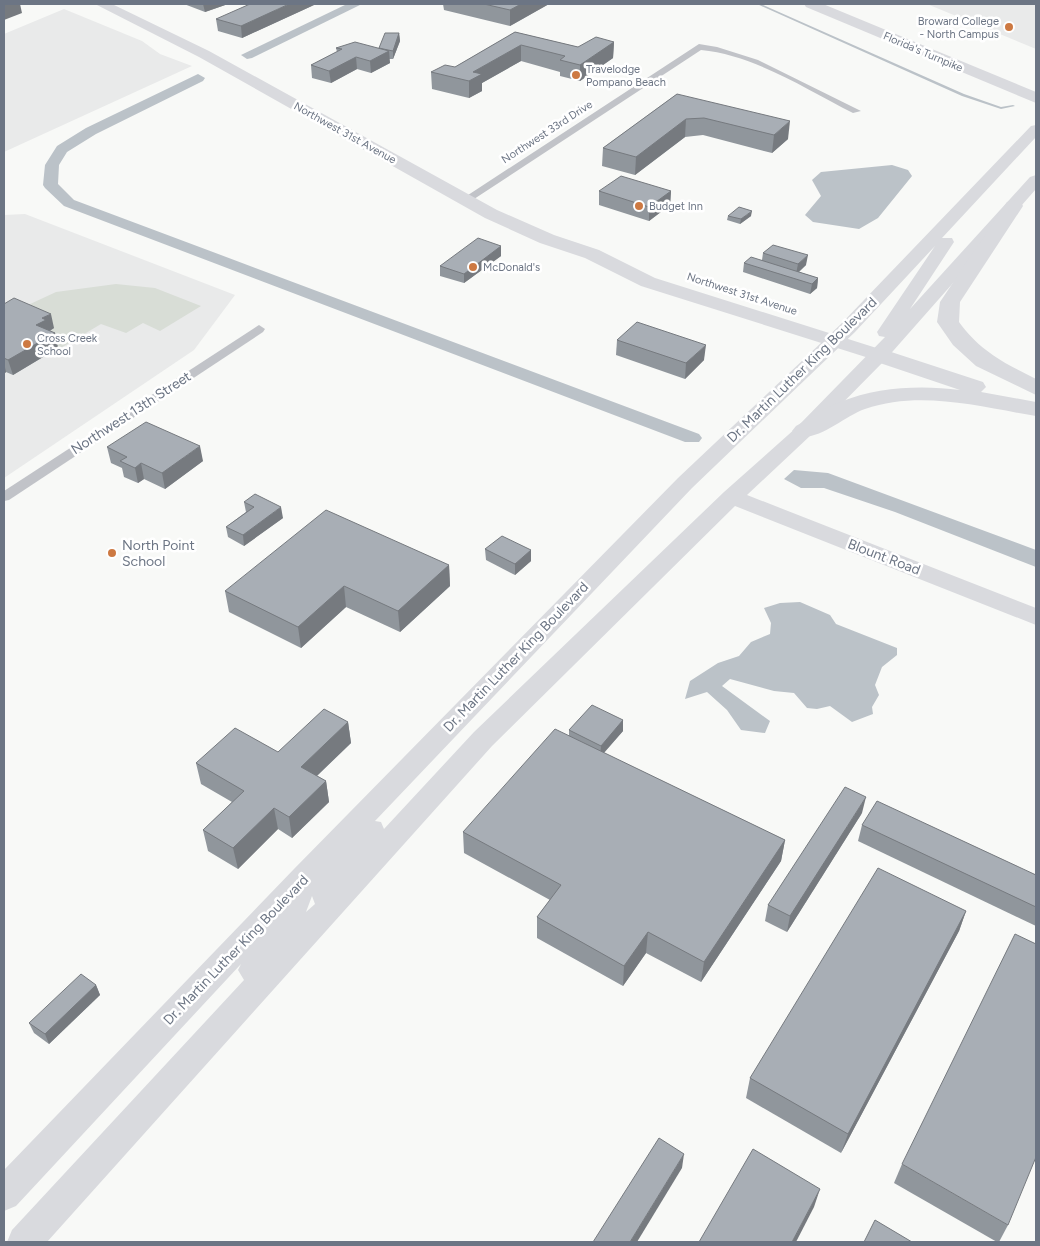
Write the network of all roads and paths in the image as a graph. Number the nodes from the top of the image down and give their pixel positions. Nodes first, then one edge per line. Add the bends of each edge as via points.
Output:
1 (102, 4) edge
2 (811, 4) edge
3 (848, 4) edge
4 (963, 51) dead end
5 (1036, 98) edge
6 (856, 111) dead end
7 (1036, 128) edge
8 (1036, 180) edge
9 (467, 199) junction
10 (1014, 206) junction
11 (956, 213) junction
12 (258, 329) dead end
13 (840, 335) junction
14 (885, 349) junction
15 (1036, 388) edge
16 (1036, 408) edge
17 (804, 431) junction
18 (4, 497) edge
19 (732, 497) junction
20 (1036, 617) edge
21 (408, 770) junction
22 (304, 877) junction
23 (330, 907) junction
24 (228, 1019) junction
25 (4, 1194) edge
26 (24, 1242) edge

1 - 9 main road, Northwest 31st Avenue via 204,54
2 - 5 highway, Florida's Turnpike
3 - 4 highway, Florida's Turnpike
6 - 9 street, Northwest 33rd Drive via 732,52 699,47
7 - 11 main road, Dr. Martin Luther King Boulevard
8 - 10 main road
9 - 13 main road, Northwest 31st Avenue via 491,214 592,254 648,282
10 - 14 main road
10 - 15 highway via 950,302 948,322 961,340 984,360
11 - 13 main road, Dr. Martin Luther King Boulevard
11 - 14 main road via 955,228 885,330
12 - 18 street, Northwest 13th Street
13 - 14 main road, Northwest 31st Avenue
13 - 21 main road, Dr. Martin Luther King Boulevard via 685,483
14 - 15 highway
14 - 16 highway
14 - 17 main road
16 - 17 highway via 970,397 918,393 875,399 848,407
17 - 19 main road
19 - 20 main road, Blount Road
19 - 23 main road via 483,739
21 - 22 main road, Dr. Martin Luther King Boulevard
21 - 23 main road via 408,792 352,851 325,891
22 - 24 main road via 288,923 231,996
22 - 25 main road, Dr. Martin Luther King Boulevard
23 - 24 main road
24 - 26 main road

